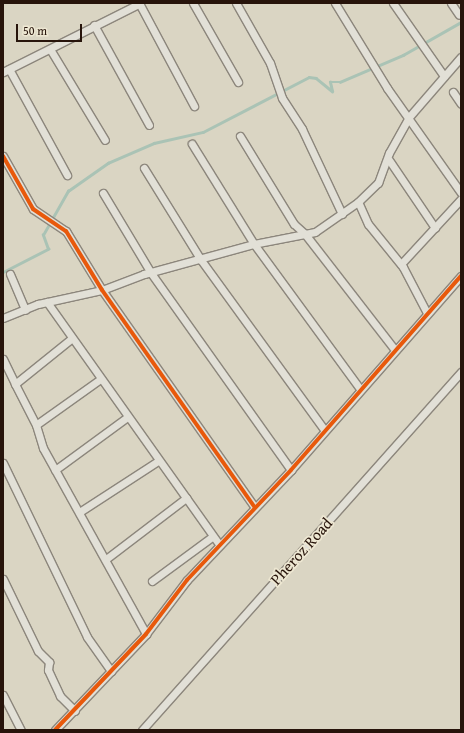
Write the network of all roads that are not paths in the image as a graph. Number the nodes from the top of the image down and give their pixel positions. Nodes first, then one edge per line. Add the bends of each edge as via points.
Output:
1 (139, 3) edge
2 (193, 3) edge
3 (236, 3) edge
4 (334, 3) edge
5 (393, 3) edge
6 (451, 3) edge
7 (459, 16) dead end
8 (94, 25) junction
9 (50, 49) junction
10 (461, 57) edge
11 (6, 71) edge
12 (444, 76) junction
13 (238, 82) dead end
14 (453, 92) dead end
15 (461, 104) edge
16 (194, 106) dead end
17 (409, 117) junction
18 (150, 125) dead end
19 (240, 136) dead end
20 (105, 140) dead end
21 (192, 144) dead end
22 (3, 156) edge
23 (388, 160) junction
24 (144, 168) dead end
25 (67, 175) dead end
26 (461, 192) edge
27 (103, 193) dead end
28 (461, 199) edge
29 (358, 202) junction
30 (342, 214) junction
31 (435, 228) junction
32 (305, 234) junction
33 (254, 244) junction
34 (201, 260) junction
35 (401, 264) junction
36 (151, 273) junction
37 (10, 274) dead end
38 (461, 276) edge
39 (102, 290) junction
40 (47, 302) junction
41 (25, 310) junction
42 (427, 313) junction
43 (3, 318) edge
44 (72, 338) junction
45 (395, 350) junction
46 (3, 360) edge
47 (461, 372) edge
48 (99, 380) junction
49 (15, 384) junction
50 (360, 389) junction
51 (126, 418) junction
52 (36, 425) junction
53 (324, 429) junction
54 (158, 462) junction
55 (3, 463) edge
56 (55, 470) junction
57 (291, 470) junction
58 (186, 498) junction
59 (254, 506) junction
60 (81, 512) junction
61 (212, 537) junction
62 (220, 545) junction
63 (106, 559) junction
64 (3, 579) edge
65 (152, 581) dead end
66 (146, 634) junction
67 (110, 672) junction
68 (3, 695) edge
69 (75, 711) junction
70 (21, 730) edge
71 (55, 730) edge
72 (142, 730) edge

1 - 8 street
1 - 16 street
2 - 13 street
3 - 30 street via 281,86 282,98 302,129
4 - 17 street
5 - 12 street
6 - 7 street
8 - 9 street
8 - 18 street
9 - 11 street
9 - 20 street
10 - 12 street
11 - 25 street
12 - 17 street
14 - 15 street
17 - 23 street
17 - 26 street
19 - 32 street via 294,224
21 - 33 street
22 - 39 street via 33,209 66,231
23 - 29 street via 378,183
23 - 31 street
24 - 34 street
27 - 36 street
28 - 31 street
29 - 30 street
29 - 35 street via 368,224
30 - 32 street
31 - 35 street
32 - 33 street
32 - 45 street
33 - 34 street
33 - 50 street
34 - 36 street
34 - 53 street
35 - 42 street
36 - 39 street
36 - 57 street
37 - 41 street
38 - 42 street
39 - 40 street
39 - 59 street
40 - 41 street
40 - 44 street
41 - 43 street
42 - 45 street
44 - 48 street
44 - 49 street
45 - 50 street
46 - 49 street
47 - 72 street, Pheroz Road
48 - 51 street
48 - 52 street
49 - 52 street
50 - 53 street
51 - 54 street
51 - 56 street
52 - 56 street
53 - 57 street
54 - 58 street
54 - 60 street
55 - 67 street via 87,637
56 - 60 street
57 - 59 street
58 - 61 street
58 - 63 street
59 - 62 street
60 - 63 street
61 - 62 street
61 - 65 street
62 - 66 street via 187,580
63 - 66 street
64 - 69 street via 38,651 49,662 48,670 60,696
66 - 67 street
67 - 69 street
68 - 70 street
69 - 71 street

